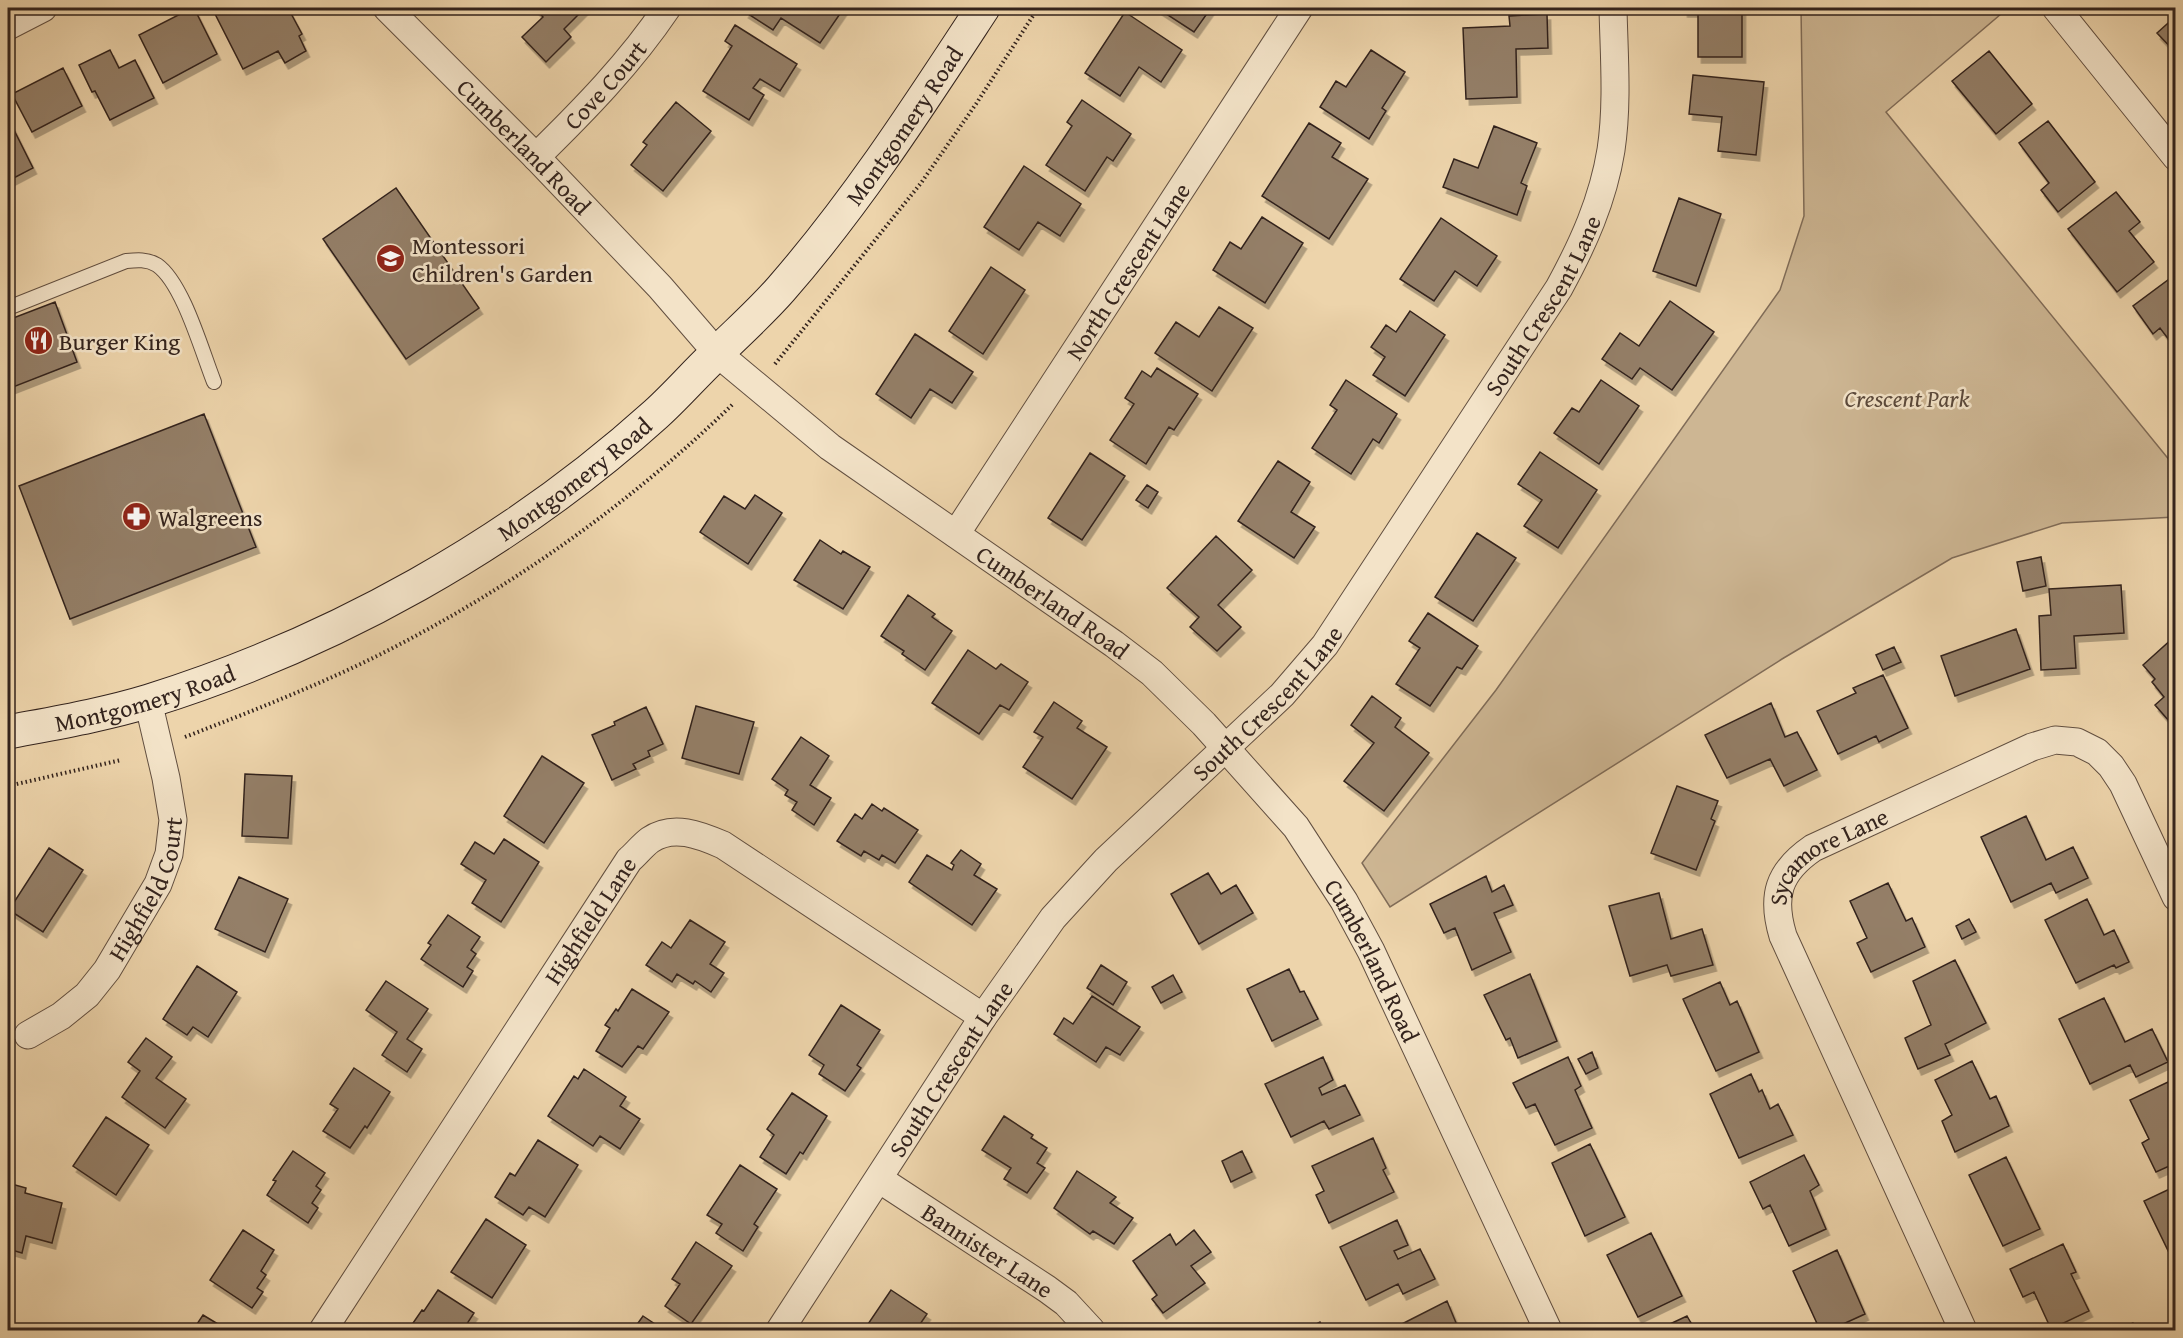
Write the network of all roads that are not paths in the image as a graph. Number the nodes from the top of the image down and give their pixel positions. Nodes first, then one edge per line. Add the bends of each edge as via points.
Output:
1 (43, 8) edge
2 (387, 8) edge
3 (667, 8) edge
4 (982, 8) edge
5 (1299, 8) edge
6 (1613, 8) edge
7 (2056, 8) edge
8 (8, 26) edge
9 (536, 157) junction
10 (2175, 157) edge
11 (8, 308) edge
12 (717, 353) junction
13 (214, 382) dead end
14 (956, 534) junction
15 (148, 701) junction
16 (8, 732) edge
17 (1225, 749) junction
18 (2175, 897) edge
19 (983, 1017) junction
20 (28, 1035) dead end
21 (879, 1179) junction
22 (323, 1330) edge
23 (780, 1330) edge
24 (1091, 1330) edge
25 (1548, 1330) edge
26 (1963, 1330) edge

1 - 8 street
2 - 9 street, Cumberland Road
3 - 9 street, Cove Court via 608,84
4 - 12 street, Montgomery Road via 834,223 779,291
5 - 14 street, North Crescent Lane
6 - 17 street, South Crescent Lane via 1615,96 1611,150 1582,246 1553,298 1325,645 1282,695
7 - 10 street
9 - 12 street, Cumberland Road
11 - 13 lane via 126,261 142,259 156,264 169,275 181,298
12 - 14 street, Cumberland Road via 830,447
12 - 15 street, Montgomery Road via 626,440 511,526 445,568 314,639
14 - 17 street, Cumberland Road via 1152,673
15 - 16 street, Montgomery Road
15 - 20 street, Highfield Court via 173,820 162,874 94,987 61,1016
17 - 19 street, South Crescent Lane via 1106,861 1053,918
17 - 25 street, Cumberland Road via 1296,827 1344,901
18 - 26 street, Sycamore Lane via 2111,766 2097,752 2077,742 2055,740 1813,848 1796,860 1785,875 1777,894 1783,936
19 - 21 street, South Crescent Lane
19 - 22 street, Highfield Lane via 723,845 700,835 674,831 651,840 629,860
21 - 23 street, South Crescent Lane
21 - 24 street, Bannister Lane via 1047,1289

